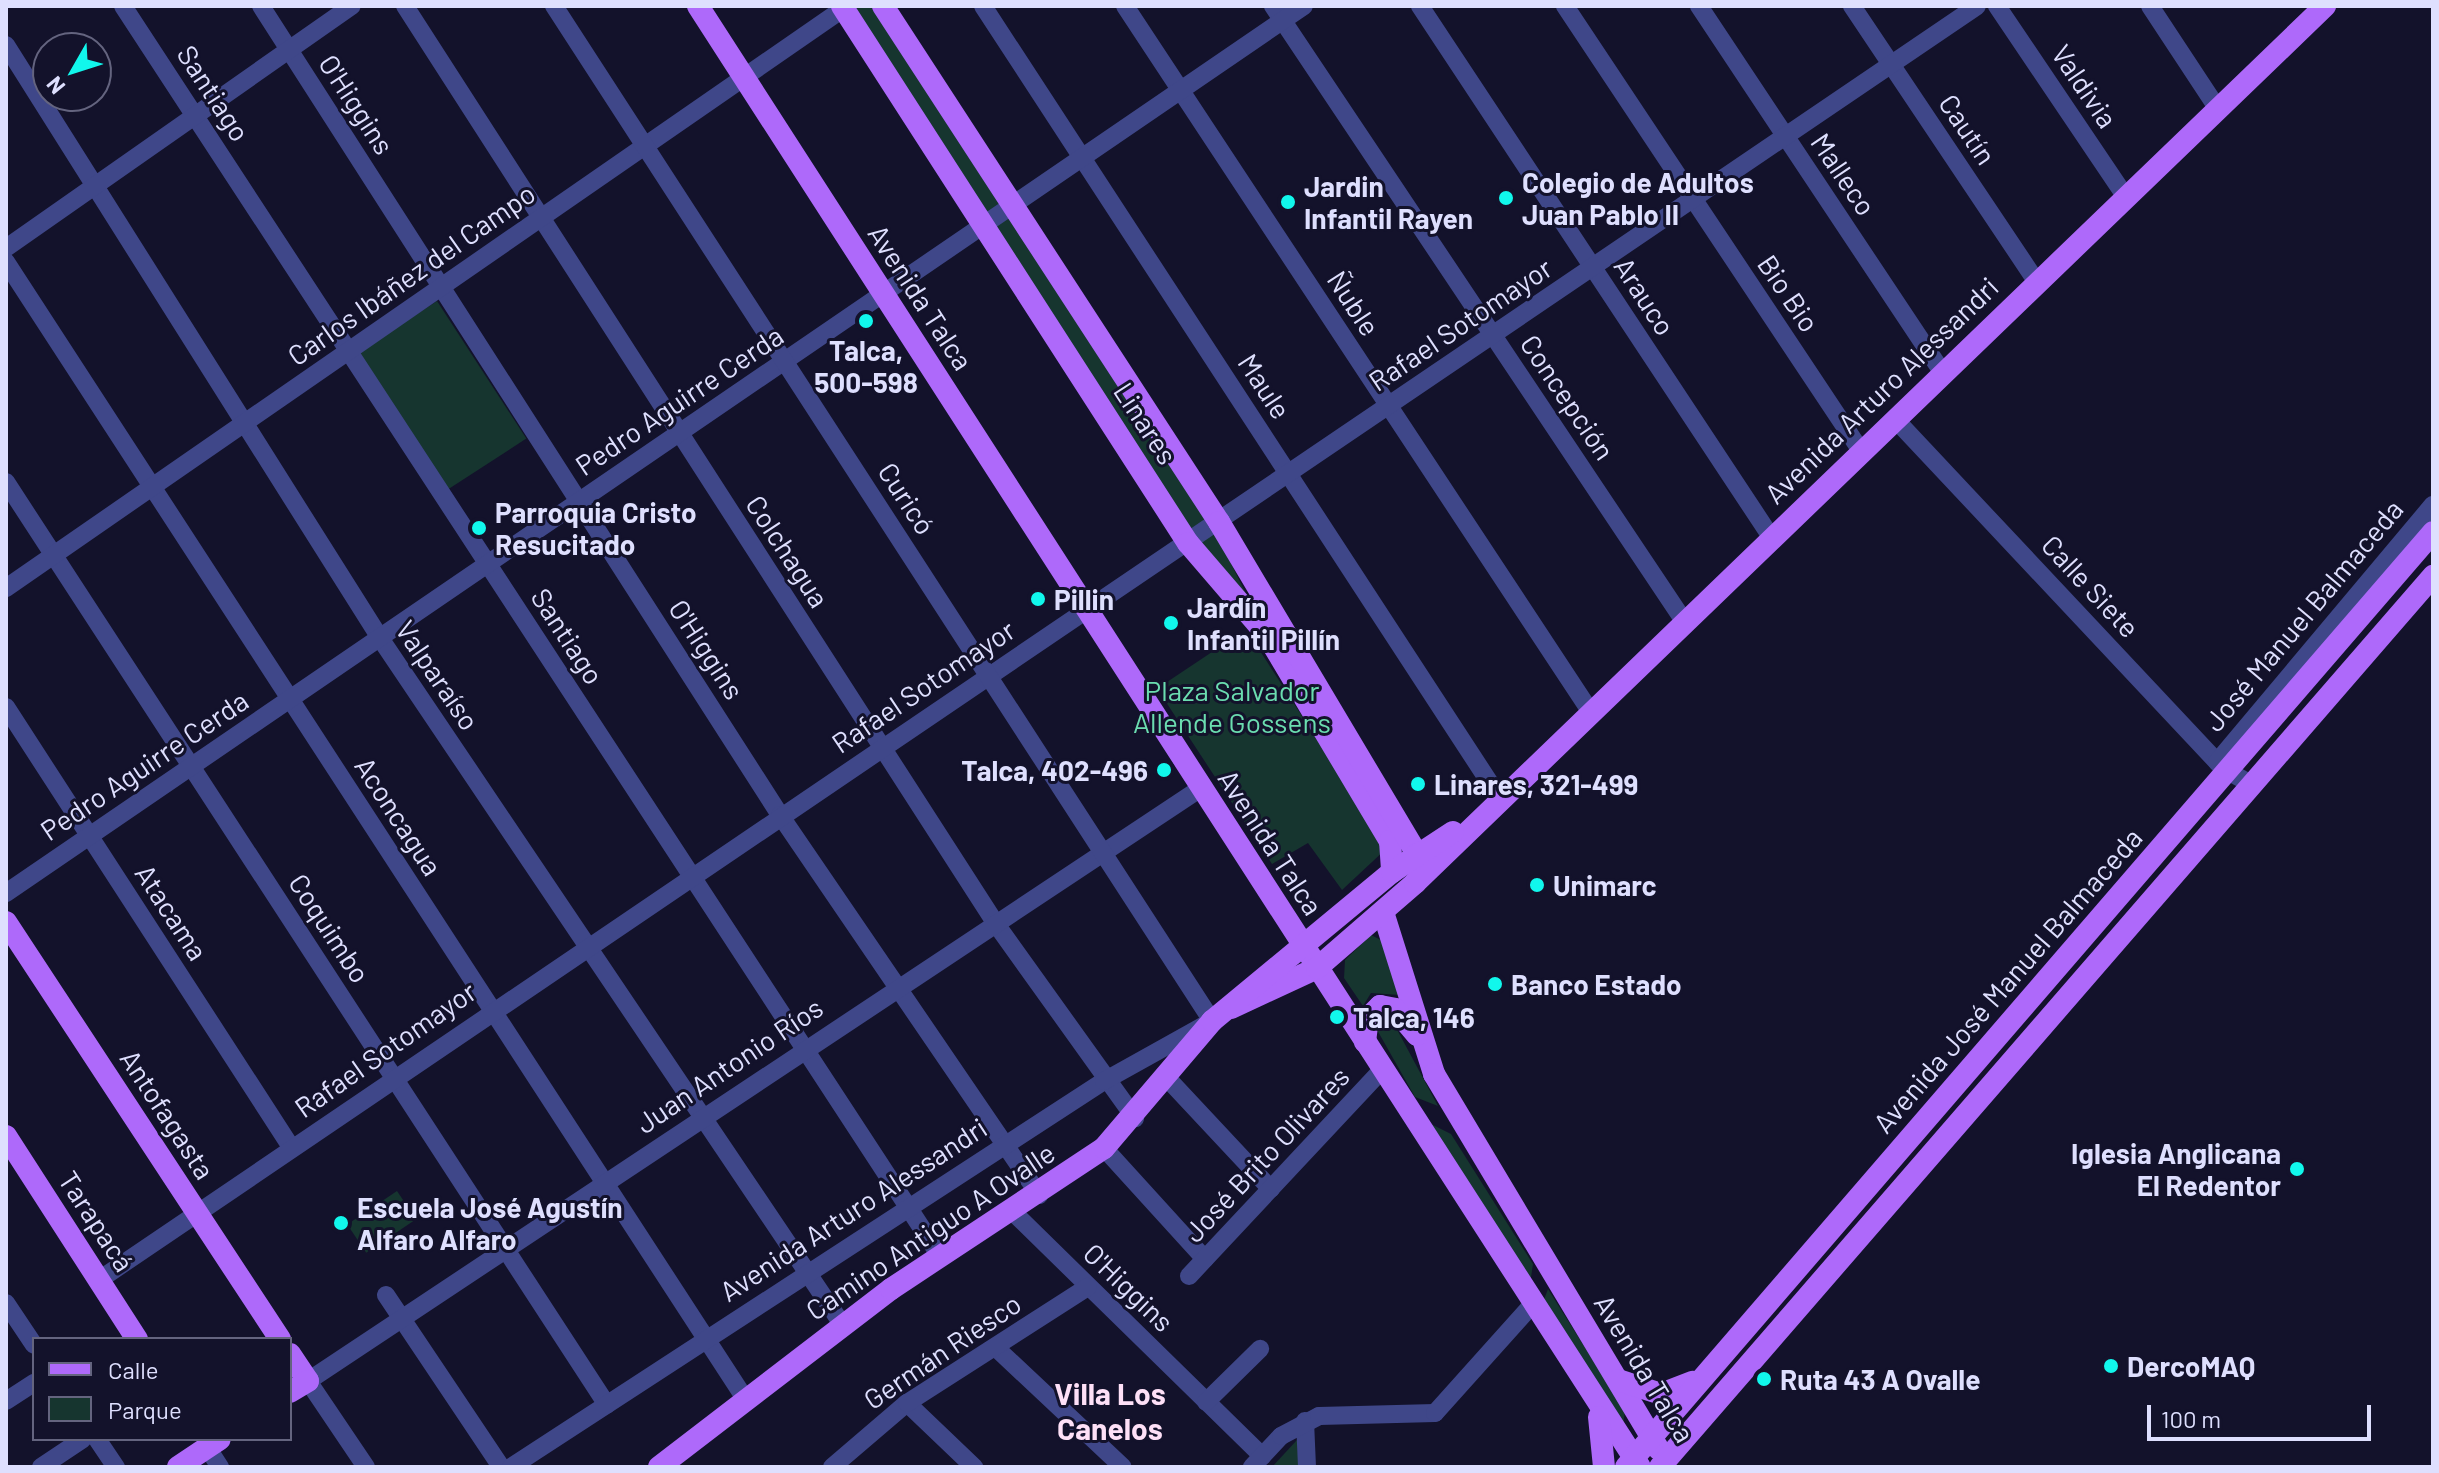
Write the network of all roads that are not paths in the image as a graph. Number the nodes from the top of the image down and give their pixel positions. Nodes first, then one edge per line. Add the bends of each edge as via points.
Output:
1 (123, 6) edge
2 (261, 6) edge
3 (352, 6) edge
4 (405, 6) edge
5 (554, 6) edge
6 (698, 6) edge
7 (883, 6) edge
8 (983, 6) edge
9 (1125, 6) edge
10 (1304, 6) edge
11 (1420, 6) edge
12 (1565, 6) edge
13 (1699, 6) edge
14 (1852, 6) edge
15 (1977, 6) edge
16 (1997, 6) edge
17 (2150, 6) edge
18 (2325, 6) edge
19 (844, 7) edge
20 (1278, 13) edge
21 (6, 45) edge
22 (289, 50) junction
23 (1891, 64) junction
24 (744, 78) junction
25 (1181, 90) junction
26 (2218, 109) junction
27 (195, 116) junction
28 (1786, 136) junction
29 (645, 146) junction
30 (1082, 158) junction
31 (94, 186) junction
32 (2126, 197) junction
33 (1693, 199) junction
34 (1013, 205) junction
35 (544, 216) junction
36 (983, 225) junction
37 (6, 248) edge
38 (6, 262) edge
39 (1593, 268) junction
40 (2037, 282) junction
41 (442, 287) junction
42 (883, 294) junction
43 (1493, 335) junction
44 (349, 351) junction
45 (784, 361) junction
46 (1943, 373) junction
47 (1389, 407) junction
48 (1895, 419) junction
49 (243, 424) junction
50 (679, 433) junction
51 (1861, 451) junction
52 (1289, 475) junction
53 (6, 482) edge
54 (152, 487) junction
55 (579, 502) junction
56 (2433, 505) edge
57 (1219, 522) junction
58 (2433, 532) edge
59 (1771, 537) junction
60 (1188, 543) junction
61 (54, 555) junction
62 (488, 564) junction
63 (2433, 576) edge
64 (6, 588) edge
65 (1087, 610) junction
66 (1684, 621) junction
67 (380, 638) junction
68 (988, 676) junction
69 (290, 699) junction
70 (6, 707) edge
71 (1590, 711) junction
72 (881, 748) junction
73 (2223, 766) junction
74 (191, 767) junction
75 (2251, 784) junction
76 (1201, 788) junction
77 (1499, 797) junction
78 (780, 815) junction
79 (1478, 818) junction
80 (90, 836) junction
81 (1103, 853) junction
82 (1417, 854) junction
83 (1392, 872) junction
84 (691, 875) junction
85 (1415, 883) junction
86 (6, 893) edge
87 (1383, 912) junction
88 (6, 922) edge
89 (996, 924) junction
90 (586, 945) junction
91 (1304, 948) junction
92 (1317, 968) junction
93 (898, 989) junction
94 (492, 1009) junction
95 (1221, 1014) junction
96 (1365, 1042) junction
97 (1422, 1042) junction
98 (806, 1050) junction
99 (1382, 1070) junction
100 (394, 1077) junction
101 (1167, 1078) junction
102 (1104, 1081) junction
103 (1135, 1118) junction
104 (700, 1121) junction
105 (6, 1136) edge
106 (1006, 1145) junction
107 (291, 1147) junction
108 (1104, 1148) junction
109 (605, 1183) junction
110 (1271, 1189) junction
111 (1039, 1195) junction
112 (909, 1208) junction
113 (197, 1212) junction
114 (1013, 1212) junction
115 (506, 1249) junction
116 (940, 1256) junction
117 (1205, 1259) junction
118 (1545, 1262) junction
119 (804, 1276) junction
120 (1189, 1276) dead end
121 (99, 1280) junction
122 (1088, 1287) junction
123 (386, 1295) dead end
124 (1532, 1305) junction
125 (8, 1310) edge
126 (402, 1318) junction
127 (842, 1324) junction
128 (136, 1337) edge
129 (279, 1337) edge
130 (707, 1340) junction
131 (32, 1342) edge
132 (995, 1347) junction
133 (1260, 1349) dead end
134 (292, 1361) edge
135 (1704, 1375) junction
136 (1618, 1380) junction
137 (32, 1384) edge
138 (299, 1386) edge
139 (1589, 1394) junction
140 (746, 1400) junction
141 (6, 1401) edge
142 (1206, 1402) junction
143 (907, 1403) junction
144 (607, 1405) junction
145 (1305, 1421) junction
146 (1650, 1438) junction
147 (80, 1441) edge
148 (98, 1441) edge
149 (210, 1442) edge
150 (1257, 1462) edge
151 (1633, 1464) edge
152 (1671, 1466) edge
153 (41, 1467) edge
154 (116, 1467) edge
155 (178, 1467) edge
156 (220, 1467) edge
157 (366, 1467) edge
158 (501, 1467) edge
159 (511, 1467) edge
160 (659, 1467) edge
161 (832, 1467) edge
162 (974, 1467) edge
163 (1123, 1467) edge
164 (1307, 1467) edge
165 (1604, 1467) edge

1 - 27 street, Santiago
2 - 22 street, O'Higgins
3 - 22 street
4 - 35 street, Colchagua
5 - 29 street, Curicó
6 - 24 main road, Avenida Talca
7 - 34 main road, Linares
8 - 30 street, Maule
9 - 25 street, Ñuble
10 - 20 street, Pedro Aguirre Cerda
11 - 39 street, Arauco
12 - 33 street, Bio Bio
13 - 28 street, Malleco
14 - 23 street, Cautín
15 - 23 street, Rafael Sotomayor
16 - 32 street, Valdivia
17 - 26 street
18 - 26 main road, Avenida Arturo Alessandri
19 - 24 street, Carlos Ibáñez del Campo
19 - 36 main road, Linares
20 - 25 street, Pedro Aguirre Cerda
20 - 43 street, Concepción
21 - 31 street, Valparaíso
22 - 27 street
22 - 41 street, O'Higgins
23 - 28 street, Rafael Sotomayor
23 - 40 street, Cautín
24 - 29 street, Carlos Ibáñez del Campo
24 - 42 main road, Avenida Talca
25 - 30 street, Pedro Aguirre Cerda
25 - 47 street, Ñuble
26 - 32 main road, Avenida Arturo Alessandri
27 - 31 street
27 - 44 street, Santiago
28 - 33 street, Rafael Sotomayor
28 - 46 street, Malleco
29 - 35 street, Carlos Ibáñez del Campo
29 - 45 street, Curicó
30 - 34 street, Pedro Aguirre Cerda
30 - 52 street, Maule
31 - 37 street
31 - 49 street, Valparaíso
32 - 40 main road, Avenida Arturo Alessandri
33 - 39 street, Rafael Sotomayor
33 - 51 street, Bio Bio
34 - 36 street, Pedro Aguirre Cerda
34 - 57 main road, Linares
35 - 41 street, Carlos Ibáñez del Campo
35 - 50 street, Colchagua
36 - 42 street, Pedro Aguirre Cerda
36 - 60 main road, Linares
38 - 54 street, Aconcagua
39 - 43 street, Rafael Sotomayor
39 - 59 street, Arauco
40 - 46 main road, Avenida Arturo Alessandri
41 - 44 street, Carlos Ibáñez del Campo
41 - 55 street, O'Higgins
42 - 45 street, Pedro Aguirre Cerda
42 - 65 main road, Avenida Talca
43 - 47 street, Rafael Sotomayor
43 - 66 street, Concepción
44 - 49 street, Carlos Ibáñez del Campo
44 - 62 street, Santiago
45 - 50 street, Pedro Aguirre Cerda
45 - 68 street, Curicó
46 - 48 main road, Avenida Arturo Alessandri
47 - 52 street, Rafael Sotomayor
47 - 71 street, Ñuble
48 - 51 main road, Avenida Arturo Alessandri
48 - 73 street, Calle Siete
49 - 54 street, Carlos Ibáñez del Campo
49 - 67 street, Valparaíso
50 - 55 street, Pedro Aguirre Cerda
50 - 72 street, Colchagua
51 - 59 main road, Avenida Arturo Alessandri
52 - 57 street, Rafael Sotomayor
52 - 77 street, Maule
53 - 61 street, Coquimbo
54 - 61 street, Carlos Ibáñez del Campo
54 - 69 street, Aconcagua
55 - 62 street, Pedro Aguirre Cerda
55 - 78 street, O'Higgins
56 - 73 street, José Manuel Balmaceda
57 - 60 street, Rafael Sotomayor
57 - 82 main road, Linares
58 - 73 main road, Avenida José Manuel Balmaceda
59 - 66 main road, Avenida Arturo Alessandri
60 - 65 street, Rafael Sotomayor
60 - 83 main road, Linares via 1267,635 1390,841
61 - 64 street, Carlos Ibáñez del Campo
61 - 74 street, Coquimbo
62 - 67 street, Pedro Aguirre Cerda
62 - 84 street, Santiago
63 - 75 main road, Avenida José Manuel Balmaceda
65 - 68 street, Rafael Sotomayor
65 - 76 main road, Avenida Talca
66 - 71 main road, Avenida Arturo Alessandri
67 - 69 street, Pedro Aguirre Cerda
67 - 90 street, Valparaíso
68 - 72 street, Rafael Sotomayor
68 - 81 street, Curicó
69 - 74 street, Pedro Aguirre Cerda
69 - 94 street, Aconcagua
70 - 80 street, Atacama
71 - 77 main road, Avenida Arturo Alessandri
72 - 78 street, Rafael Sotomayor
72 - 89 street, Colchagua
73 - 75 street, Calle Siete
73 - 135 main road, Avenida José Manuel Balmaceda
74 - 80 street, Pedro Aguirre Cerda
74 - 100 street, Coquimbo
75 - 152 main road, Avenida José Manuel Balmaceda via 1691,1435
76 - 81 street, Juan Antonio Ríos
76 - 91 main road, Avenida Talca
77 - 79 main road, Avenida Arturo Alessandri
78 - 84 street, Rafael Sotomayor
78 - 93 street, O'Higgins
79 - 82 main road, Avenida Arturo Alessandri
79 - 85 main road, Avenida Arturo Alessandri
80 - 86 street, Pedro Aguirre Cerda
80 - 107 street, Atacama
81 - 89 street, Juan Antonio Ríos
81 - 95 street, Curicó
82 - 83 main road, Avenida Arturo Alessandri
82 - 85 main road
83 - 91 main road, Avenida Arturo Alessandri
84 - 90 street, Rafael Sotomayor
84 - 98 street, Santiago
85 - 87 main road, Avenida Arturo Alessandri
87 - 92 main road, Avenida Arturo Alessandri
87 - 97 main road, Avenida Talca
88 - 113 main road, Antofagasta
89 - 93 street, Juan Antonio Ríos
89 - 102 street, Colchagua
90 - 94 street, Rafael Sotomayor
90 - 104 street, Valparaíso
91 - 92 main road, Avenida Talca
91 - 95 main road, Avenida Arturo Alessandri
92 - 95 main road, Avenida Arturo Alessandri
92 - 96 main road, Avenida Talca
93 - 98 street, Juan Antonio Ríos
93 - 106 street, O'Higgins
94 - 100 street, Rafael Sotomayor
94 - 109 street, Aconcagua
95 - 101 main road, Camino Antiguo A Ovalle
95 - 102 street, Avenida Arturo Alessandri
96 - 97 main road via 1370,1013 1385,1006
96 - 99 main road, Avenida Talca
97 - 118 main road, Avenida Talca via 1458,1120
98 - 104 street, Juan Antonio Ríos
98 - 112 street, Santiago
99 - 110 street, José Brito Olivares
99 - 124 main road, Avenida Talca
100 - 107 street, Rafael Sotomayor
100 - 115 street, Coquimbo
101 - 103 main road, Camino Antiguo A Ovalle
101 - 110 street
102 - 103 street, Colchagua
102 - 106 street, Avenida Arturo Alessandri
103 - 108 main road, Camino Antiguo A Ovalle
104 - 109 street, Juan Antonio Ríos
104 - 119 street, Valparaíso
105 - 121 main road, Tarapacá
106 - 111 street, O'Higgins
106 - 112 street, Avenida Arturo Alessandri
107 - 113 street, Rafael Sotomayor
108 - 111 main road, Camino Antiguo A Ovalle
108 - 117 street
109 - 115 street, Juan Antonio Ríos
109 - 130 street, Aconcagua
110 - 117 street, José Brito Olivares
111 - 114 main road, Camino Antiguo A Ovalle
112 - 116 street, Santiago
112 - 119 street, Avenida Arturo Alessandri
113 - 121 street, Rafael Sotomayor
113 - 129 main road, Antofagasta
114 - 116 main road, Camino Antiguo A Ovalle
114 - 122 street, O'Higgins
115 - 126 street, Juan Antonio Ríos
115 - 144 street, Coquimbo
116 - 127 main road, Camino Antiguo A Ovalle
117 - 120 street, José Brito Olivares
118 - 124 main road
118 - 136 main road, Avenida Talca
119 - 127 street, Valparaíso
119 - 130 street, Avenida Arturo Alessandri
121 - 128 main road, Tarapacá
122 - 132 street, Germán Riesco
122 - 142 street, O'Higgins
123 - 126 street
124 - 139 main road, Avenida Talca
124 - 145 street via 1435,1413 1409,1419 1347,1412
125 - 131 street
126 - 138 street, Juan Antonio Ríos
126 - 158 street
127 - 140 main road, Camino Antiguo A Ovalle
130 - 140 street, Aconcagua
130 - 144 street, Avenida Arturo Alessandri
132 - 143 street, Germán Riesco
132 - 163 street
133 - 142 street
134 - 138 main road
135 - 136 main road via 1661,1394
135 - 146 main road, Avenida José Manuel Balmaceda
136 - 146 main road, Avenida Talca
137 - 141 street
138 - 157 street
139 - 151 main road, Avenida Talca
139 - 165 main road via 1603,1429
140 - 160 main road, Camino Antiguo A Ovalle
142 - 150 street, O'Higgins
143 - 161 street, Germán Riesco
143 - 162 street
144 - 159 street, Avenida Arturo Alessandri
145 - 150 street
145 - 164 street
146 - 151 main road, Avenida José Manuel Balmaceda
146 - 152 main road, Avenida Talca
147 - 153 street
148 - 154 street
149 - 155 main road
149 - 156 street

